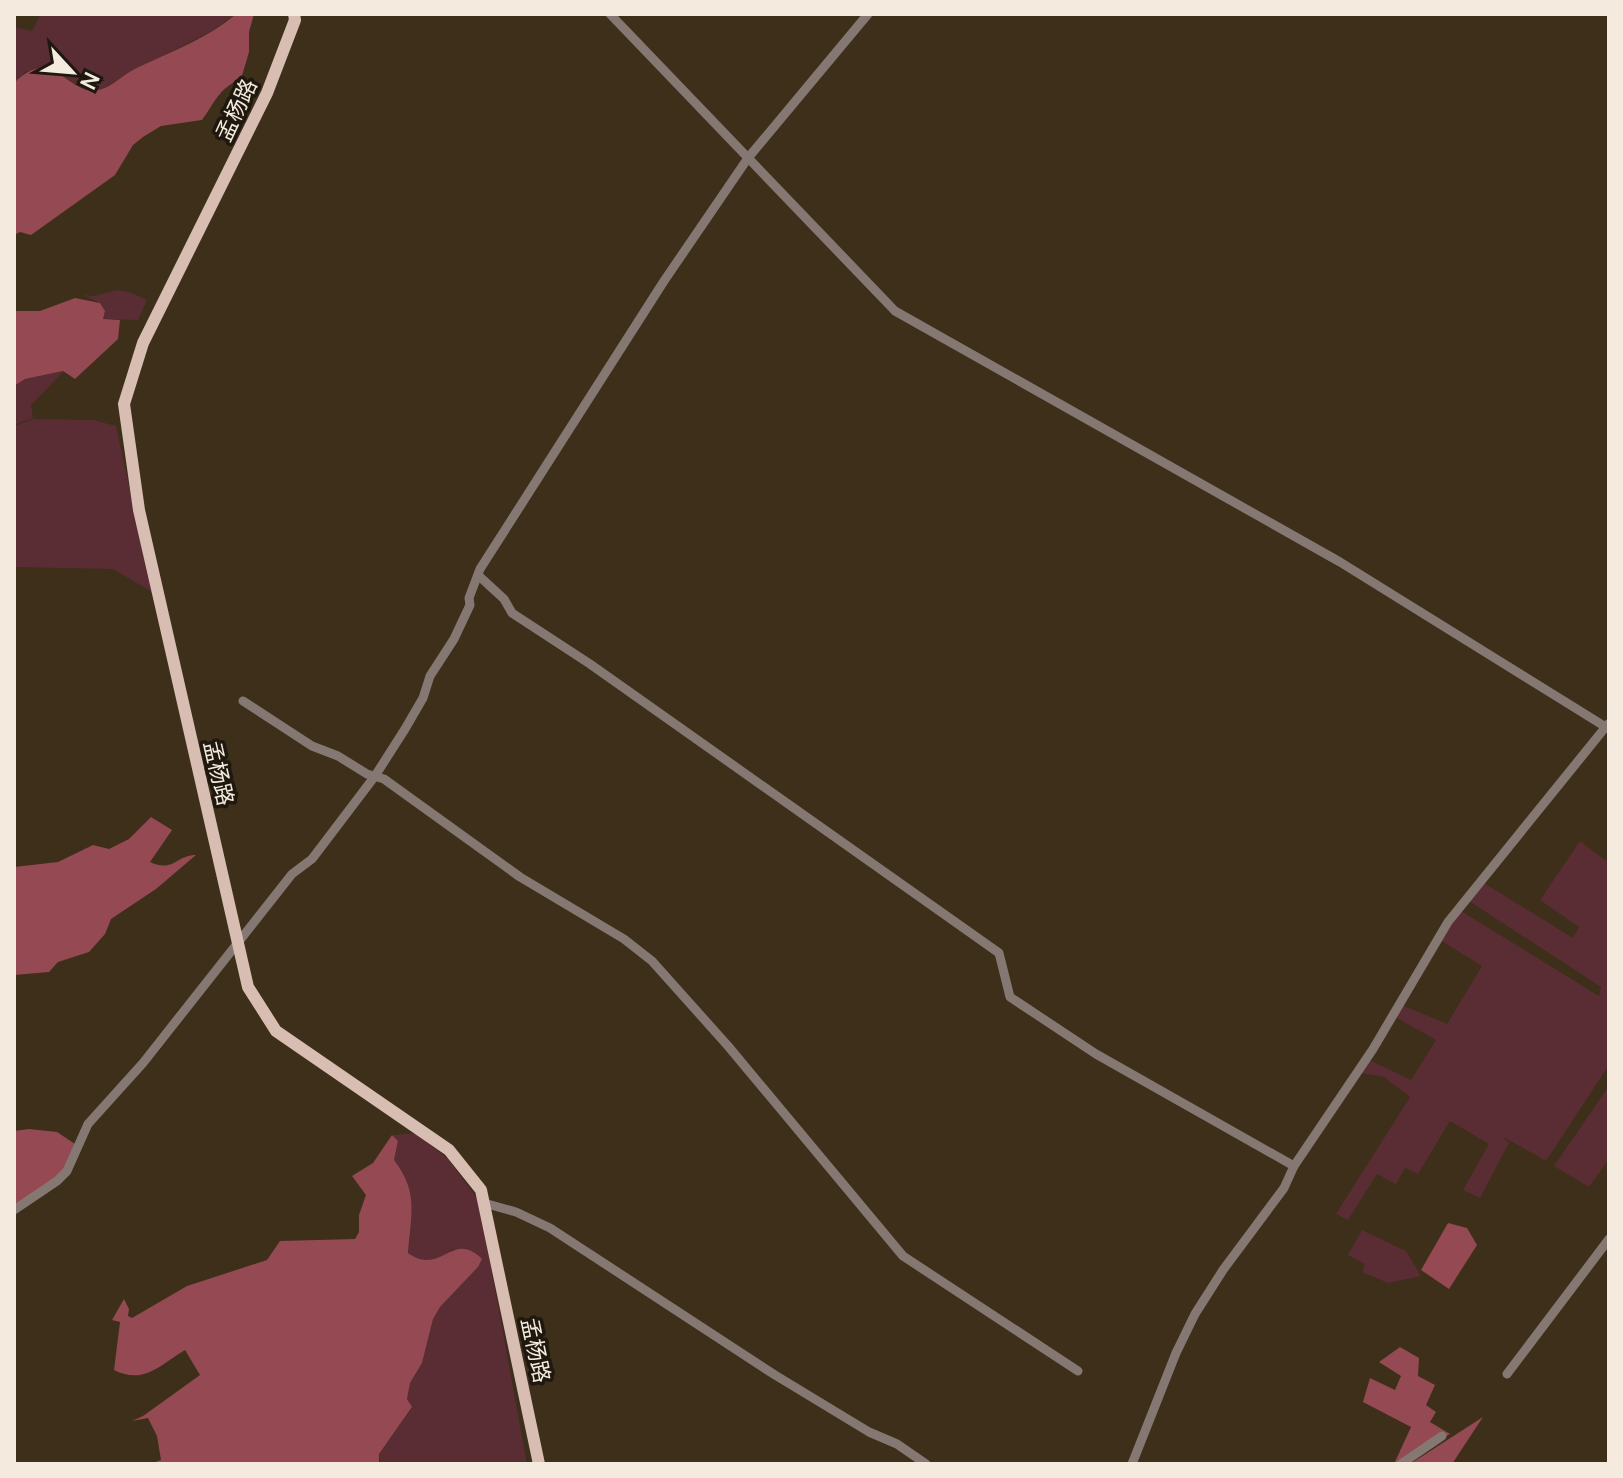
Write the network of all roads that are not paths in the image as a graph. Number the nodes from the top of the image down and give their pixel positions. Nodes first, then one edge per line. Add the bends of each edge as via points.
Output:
1 (294, 14) edge
2 (610, 14) edge
3 (868, 14) edge
4 (748, 158) junction
5 (478, 575) junction
6 (492, 588) dead end
7 (243, 701) dead end
8 (1608, 727) edge
9 (375, 776) junction
10 (237, 940) junction
11 (1294, 1166) junction
12 (484, 1203) junction
13 (14, 1210) edge
14 (1609, 1239) edge
15 (1078, 1371) dead end
16 (1507, 1374) dead end
17 (1442, 1436) dead end
18 (539, 1464) edge
19 (926, 1464) edge
20 (1132, 1464) edge
21 (1401, 1464) edge

1 - 10 main road, 孟杨路 via 267,93 143,343 124,404 139,510
2 - 4 street
3 - 4 street
4 - 5 street
4 - 8 street via 895,311 1340,562
5 - 6 street
5 - 9 street via 454,639
5 - 11 street via 512,613 999,953 1010,997 1096,1054
7 - 9 street via 312,746
8 - 11 street via 1448,922 1373,1049
9 - 10 street via 312,859 292,874
9 - 15 street via 652,961 903,1256
10 - 12 main road, 孟杨路 via 248,987 276,1031 449,1150 481,1190
10 - 13 street via 143,1063 88,1124 67,1171
11 - 20 street via 1195,1314
12 - 18 main road, 孟杨路
12 - 19 street via 550,1228 775,1375
14 - 16 street
17 - 21 street

